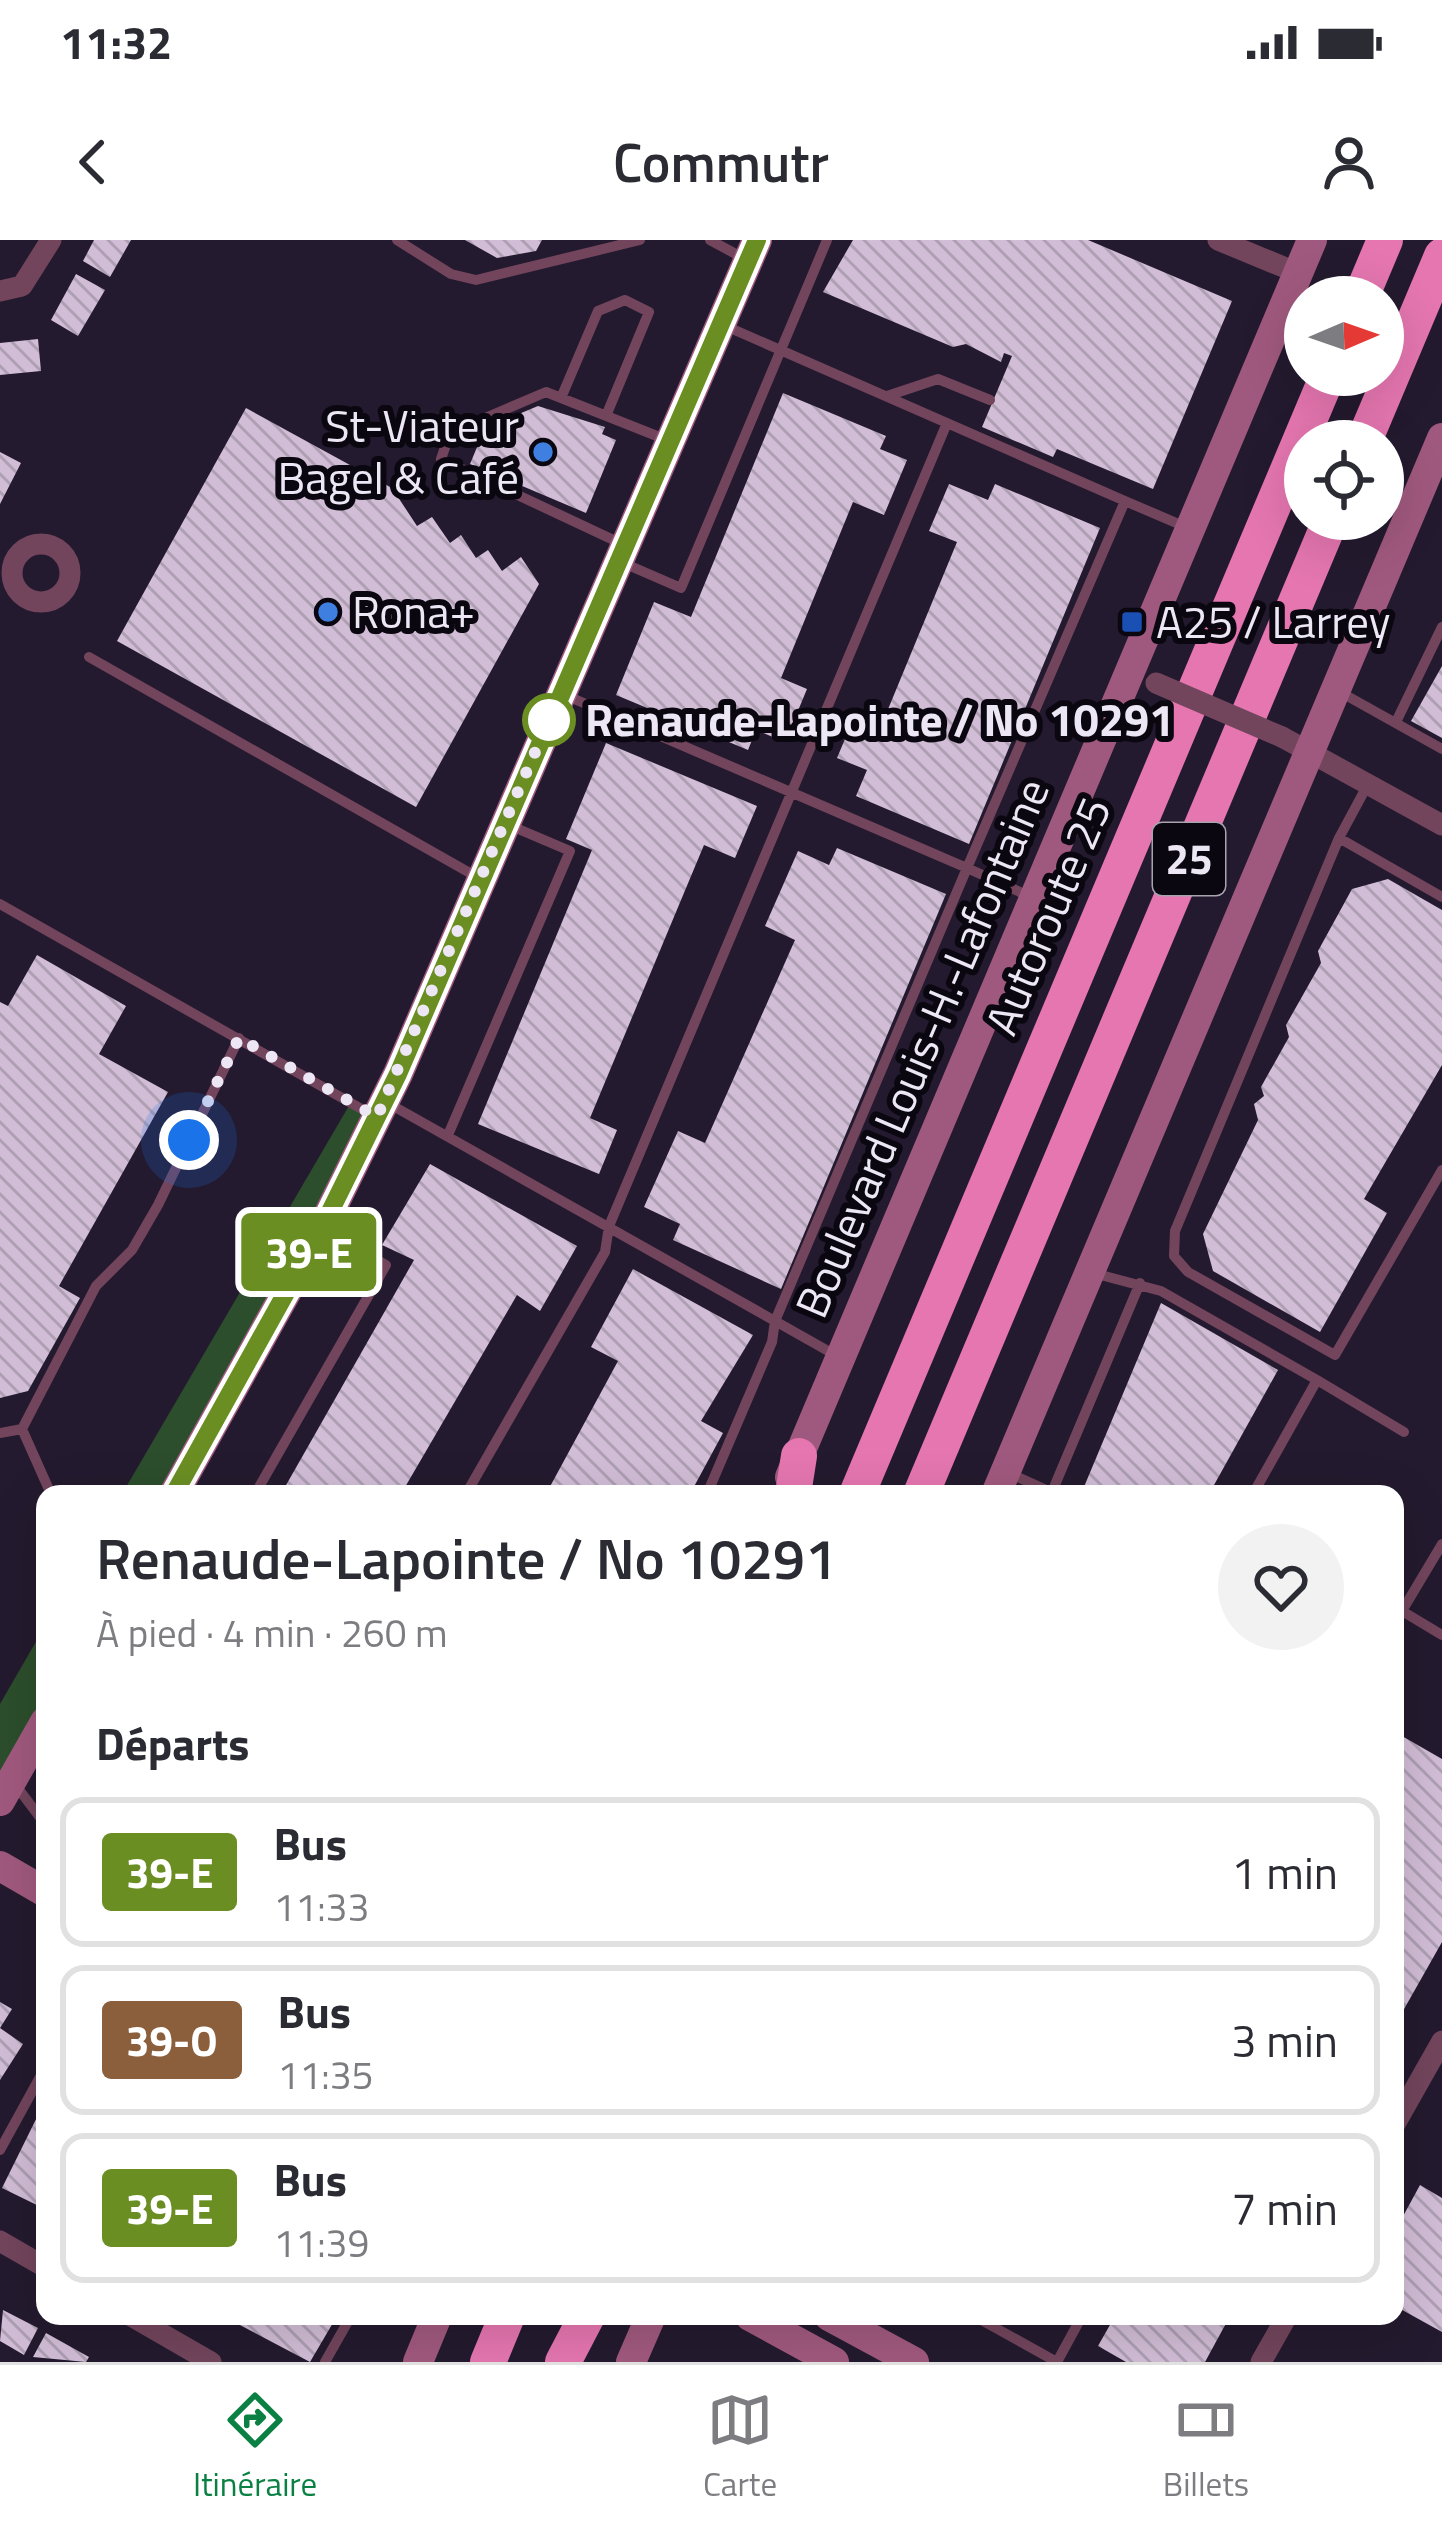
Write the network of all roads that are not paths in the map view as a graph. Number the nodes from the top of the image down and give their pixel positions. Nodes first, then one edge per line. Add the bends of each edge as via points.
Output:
1 (51, 240) edge
2 (397, 240) edge
3 (640, 240) edge
4 (710, 240) edge
5 (827, 240) edge
6 (1218, 240) edge
7 (1312, 240) edge
8 (1384, 240) edge
9 (753, 250) edge
10 (1442, 256) edge
11 (1298, 273) junction
12 (1369, 276) edge
13 (0, 291) edge
14 (721, 324) junction
15 (784, 352) junction
16 (886, 396) junction
17 (1319, 396) edge
18 (561, 398) junction
19 (990, 400) dead end
20 (607, 416) junction
21 (1373, 420) edge
22 (947, 423) junction
23 (1442, 438) edge
24 (670, 441) junction
25 (1125, 501) junction
26 (1190, 529) junction
27 (1322, 540) edge
28 (621, 553) junction
29 (1442, 627) edge
30 (89, 657) dead end
31 (1143, 678) junction
32 (1335, 690) junction
33 (560, 694) junction
34 (1396, 722) junction
35 (1296, 744) junction
36 (1442, 749) edge
37 (1369, 783) junction
38 (792, 793) junction
39 (504, 824) junction
40 (1442, 825) edge
41 (1339, 838) junction
42 (967, 868) junction
43 (480, 879) junction
44 (1442, 897) edge
45 (1034, 898) junction
46 (0, 904) edge
47 (239, 1038) junction
48 (381, 1109) junction
49 (448, 1135) junction
50 (1442, 1169) edge
51 (609, 1226) junction
52 (322, 1228) junction
53 (1090, 1272) junction
54 (1140, 1283) junction
55 (775, 1322) junction
56 (840, 1358) junction
57 (1317, 1380) junction
58 (22, 1429) junction
59 (1404, 1432) dead end
60 (0, 1434) edge
61 (799, 1456) junction
62 (1001, 1483) edge
63 (47, 1485) edge
64 (179, 1485) edge
65 (260, 1485) edge
66 (471, 1485) edge
67 (711, 1485) edge
68 (787, 1485) edge
69 (795, 1485) edge
70 (861, 1485) edge
71 (925, 1485) edge
72 (1057, 1485) edge
73 (1258, 1485) edge
74 (1442, 1544) edge
75 (1404, 1608) edge
76 (1404, 1612) edge
77 (1442, 1635) edge
78 (36, 1738) edge
79 (6, 1791) edge
80 (36, 1816) edge
81 (0, 1866) edge
82 (36, 1887) edge
83 (1442, 2041) edge
84 (36, 2084) edge
85 (1404, 2108) edge
86 (0, 2150) edge
87 (0, 2241) edge
88 (36, 2262) edge
89 (166, 2325) edge
90 (346, 2325) edge
91 (433, 2325) edge
92 (503, 2325) edge
93 (572, 2325) edge
94 (582, 2325) edge
95 (647, 2325) edge
96 (766, 2325) edge
97 (846, 2325) edge
98 (990, 2325) edge
99 (1077, 2325) edge
100 (1282, 2325) edge
101 (211, 2362) edge
102 (325, 2362) edge
103 (418, 2362) edge
104 (488, 2362) edge
105 (559, 2362) edge
106 (631, 2362) edge
107 (834, 2362) edge
108 (914, 2362) edge
109 (1057, 2362) edge
110 (1261, 2362) edge

1 - 13 street via 22,286
2 - 3 lane via 476,280
4 - 9 lane
5 - 15 lane
6 - 11 street
7 - 11 main road, Boulevard Louis-H.-Lafontaine
8 - 12 highway
9 - 14 main road
10 - 21 highway
11 - 26 main road, Boulevard Louis-H.-Lafontaine
14 - 15 lane
14 - 24 main road
15 - 16 lane
15 - 28 lane via 681,588
16 - 19 lane via 938,379
16 - 22 lane
17 - 70 highway, Autoroute 25 / 25
18 - 20 lane
18 - 20 lane via 598,311 625,300 649,312
18 - 28 lane via 546,392 450,433 441,459
20 - 24 lane
22 - 25 lane
22 - 38 lane
23 - 32 main road
24 - 28 main road
25 - 26 lane
25 - 42 lane
26 - 31 main road, Boulevard Louis-H.-Lafontaine
27 - 71 highway, 25
28 - 33 main road
29 - 34 lane
30 - 43 lane
31 - 35 street, bridge
31 - 45 main road, Boulevard Louis-H.-Lafontaine
32 - 34 lane
32 - 35 main road
33 - 38 lane
33 - 39 main road
34 - 36 lane
35 - 37 street
35 - 53 main road
37 - 40 street
37 - 41 lane
38 - 42 lane
38 - 51 lane
39 - 43 main road
39 - 49 lane via 569,851
41 - 44 lane
41 - 50 lane via 1174,1231 1174,1256 1188,1272 1335,1355
42 - 45 lane
42 - 55 lane
43 - 48 main road
45 - 56 main road, Boulevard Louis-H.-Lafontaine
46 - 47 lane
47 - 48 lane
47 - 58 lane via 158,1205 132,1250 96,1286
48 - 49 lane
48 - 52 main road
49 - 51 lane
51 - 55 lane
51 - 66 lane via 605,1252
52 - 64 main road
52 - 65 lane via 386,1265
53 - 54 lane
53 - 62 main road
54 - 57 lane
54 - 72 lane
55 - 56 lane
55 - 67 lane
56 - 61 main road, Boulevard Louis-H.-Lafontaine
57 - 59 lane
57 - 73 lane
58 - 60 lane
58 - 63 lane
61 - 68 main road, Boulevard Louis-H.-Lafontaine
61 - 69 highway
74 - 75 lane
76 - 77 lane
78 - 79 main road
79 - 80 lane
81 - 82 main road
83 - 85 street
84 - 86 lane
87 - 88 street
89 - 101 street
90 - 102 lane
91 - 103 main road
92 - 104 highway
93 - 105 highway
94 - 105 highway
95 - 106 main road
96 - 107 main road
97 - 108 main road
98 - 109 lane
99 - 109 lane
100 - 110 street

